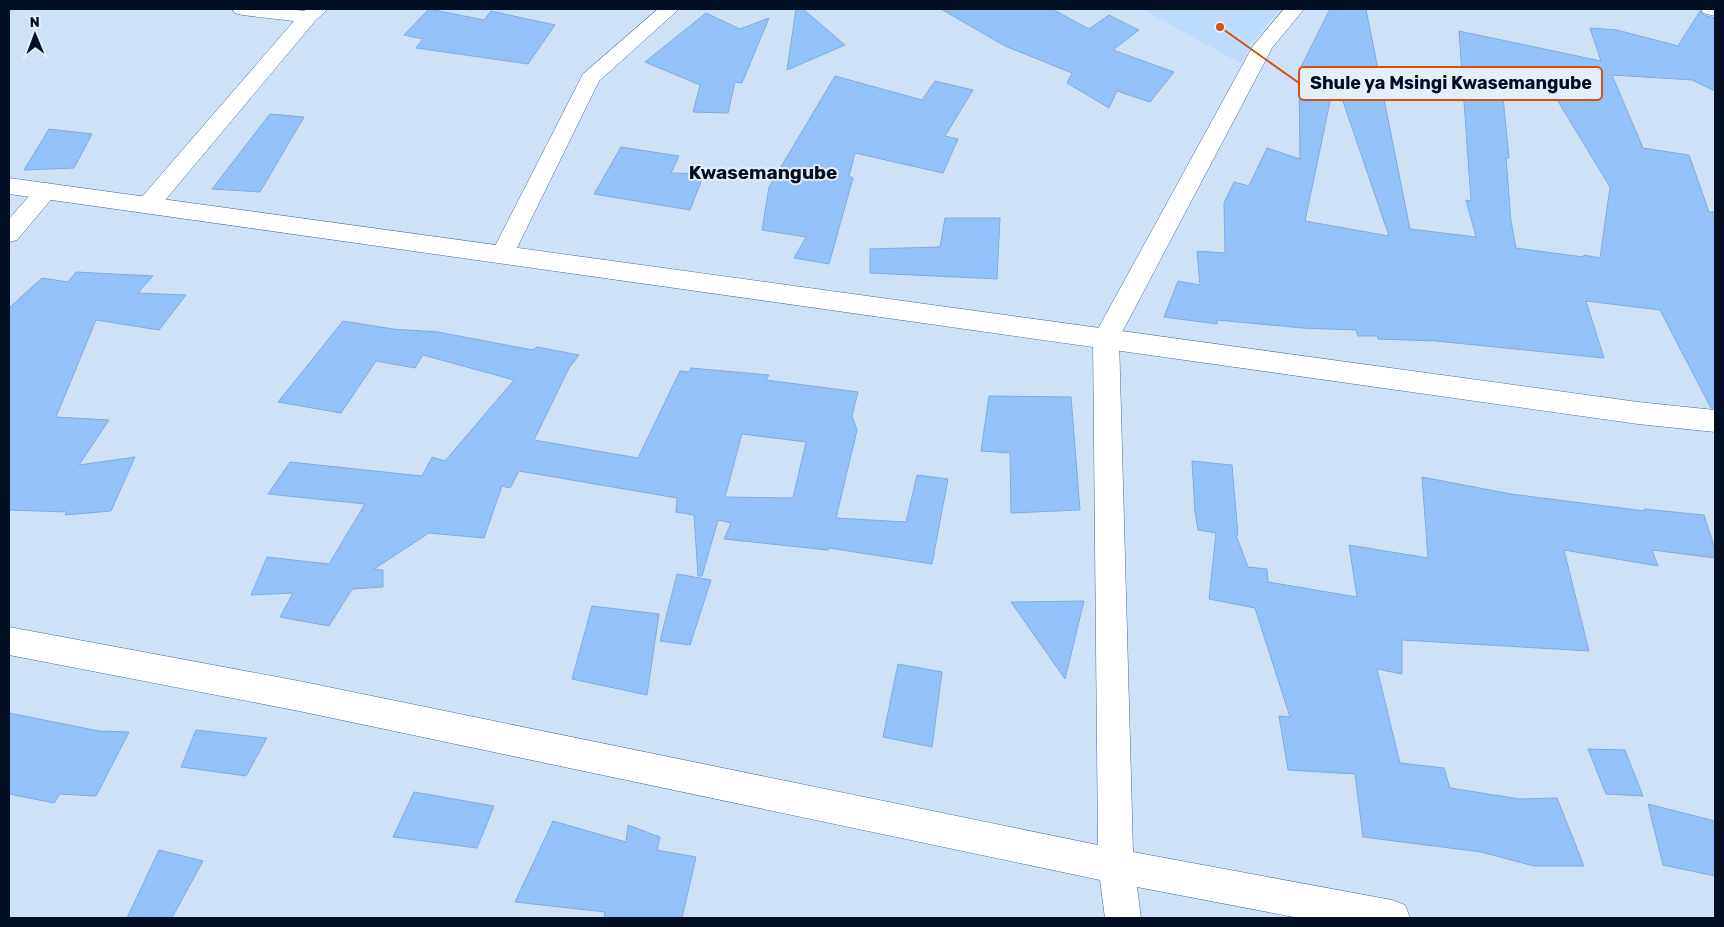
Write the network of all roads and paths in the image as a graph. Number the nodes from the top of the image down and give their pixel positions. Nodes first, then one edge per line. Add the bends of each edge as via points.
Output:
1 (242, 9) edge
2 (669, 9) edge
3 (1294, 9) edge
4 (1710, 9) edge
5 (1715, 10) edge
6 (313, 13) edge
7 (9, 186) edge
8 (46, 191) junction
9 (148, 205) junction
10 (9, 234) edge
11 (503, 254) junction
12 (1106, 338) junction
13 (1715, 421) edge
14 (9, 640) edge
15 (1116, 866) junction
16 (1123, 918) edge
17 (1392, 918) edge

1 - 6 street
2 - 11 street via 590,78
3 - 12 street via 1263,46
4 - 5 street
6 - 9 street
7 - 8 street
8 - 9 street
8 - 10 street
9 - 11 street
11 - 12 street
12 - 13 street
12 - 15 street
14 - 15 street via 299,696
15 - 16 street
15 - 17 street

